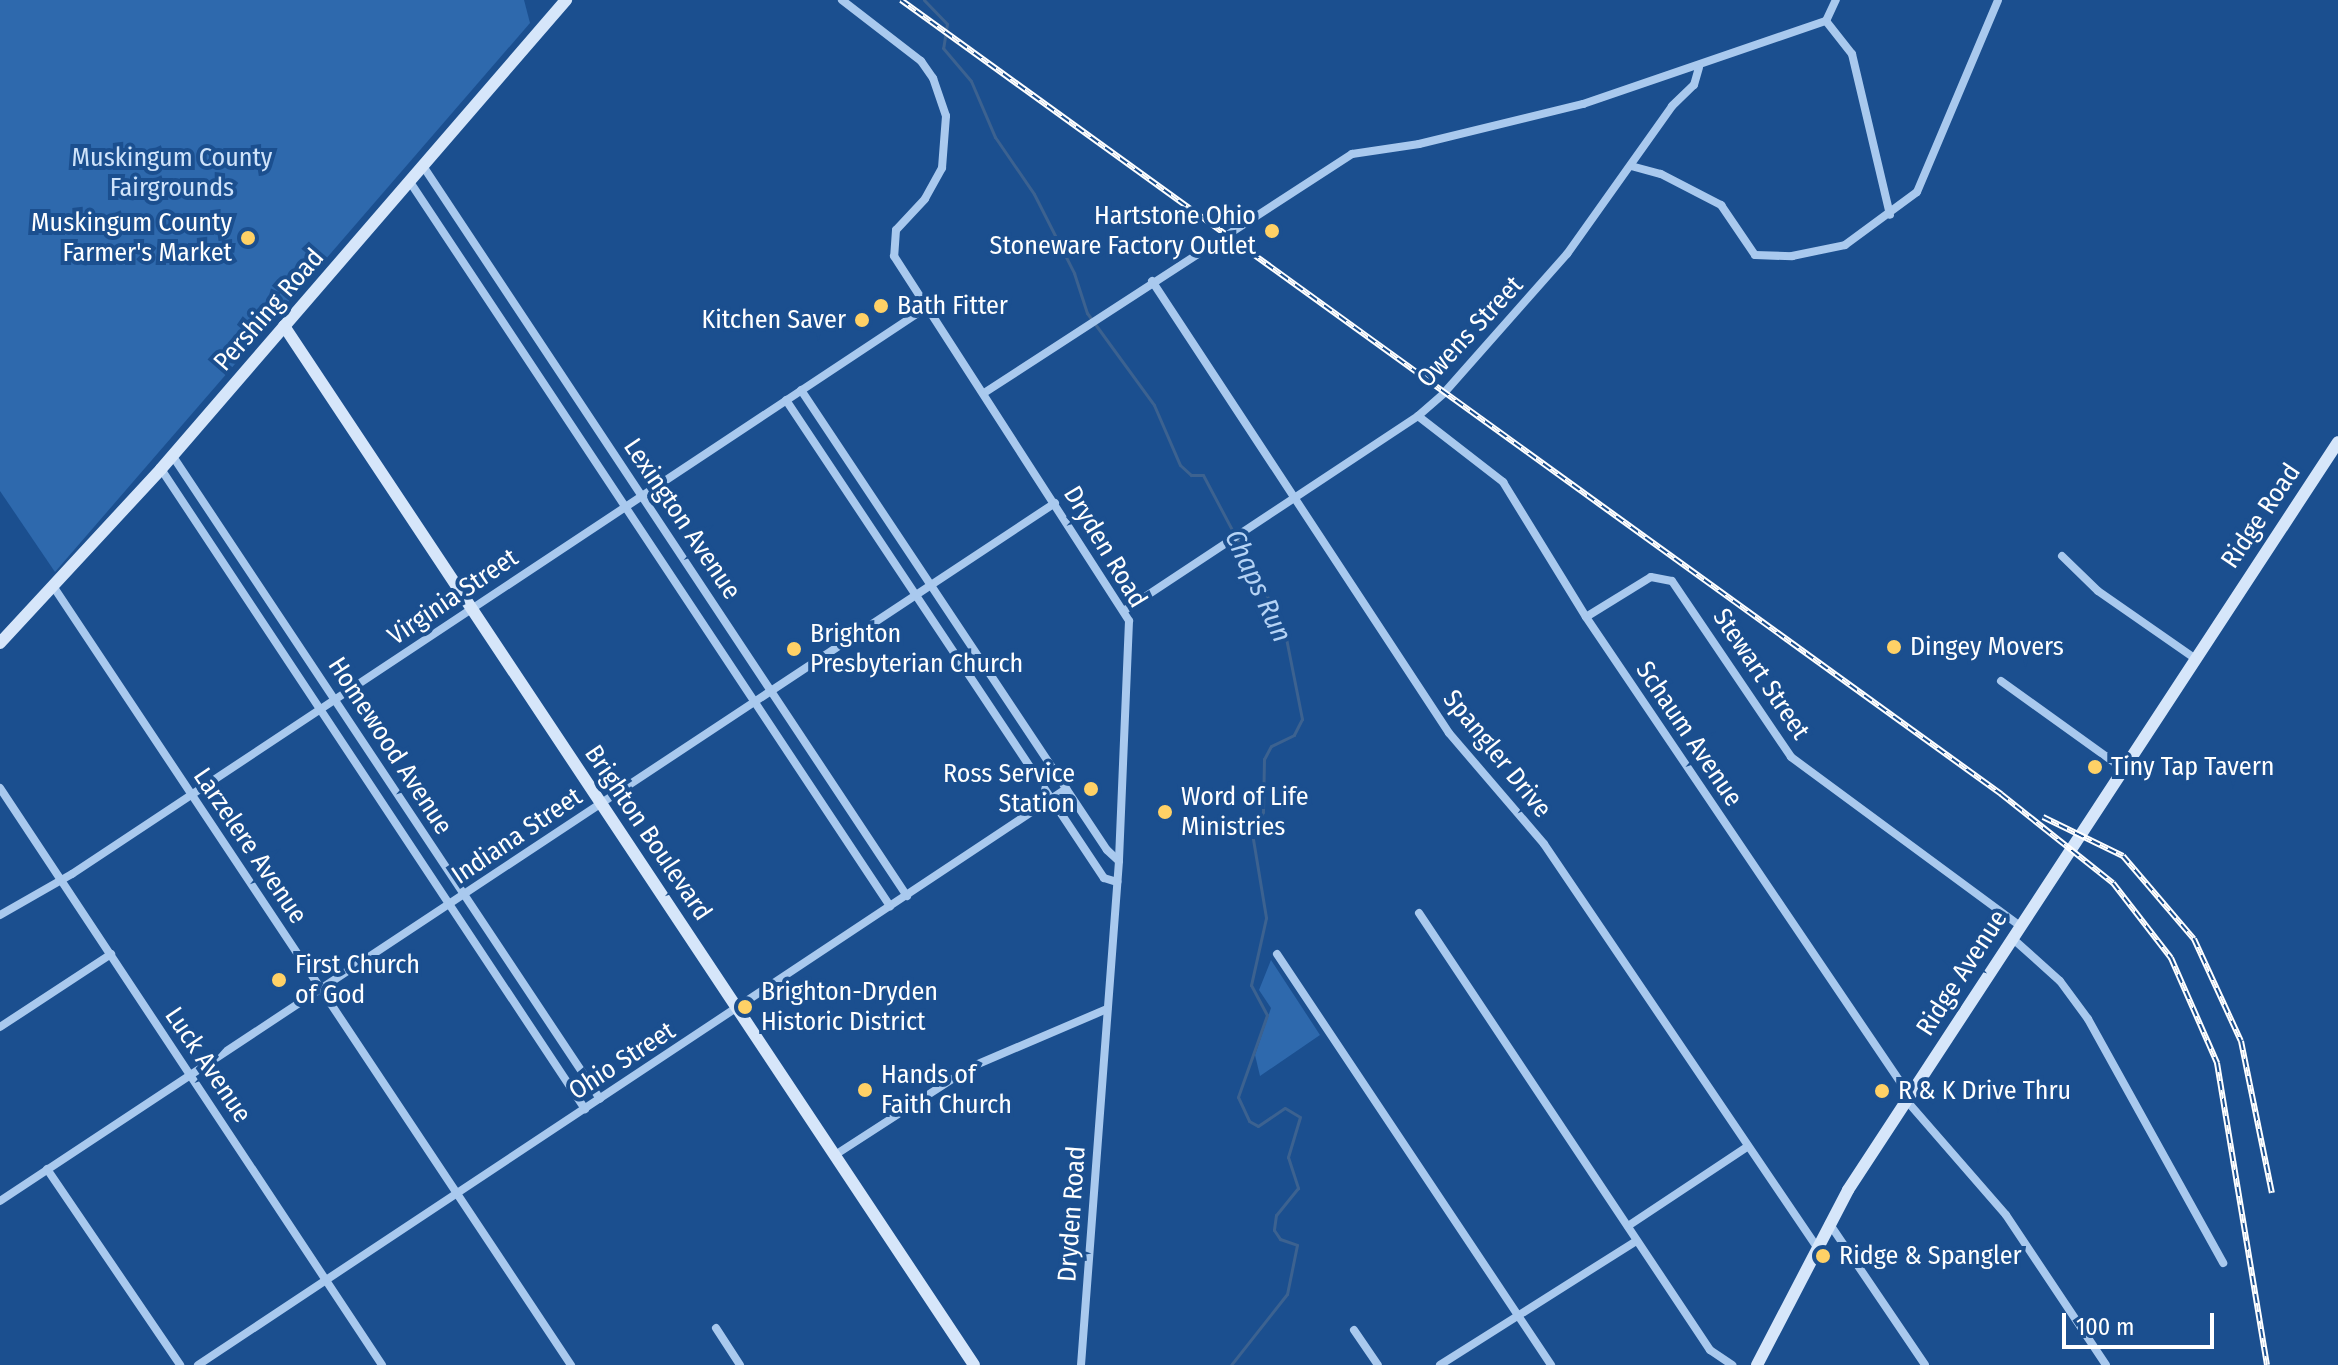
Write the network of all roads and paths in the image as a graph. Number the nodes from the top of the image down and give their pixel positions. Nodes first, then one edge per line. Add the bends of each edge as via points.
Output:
1 (566, 0) edge
2 (842, 0) edge
3 (1836, 0) edge
4 (1998, 0) edge
5 (1826, 21) junction
6 (1699, 68) junction
7 (423, 166) junction
8 (1631, 166) junction
9 (410, 182) junction
10 (1890, 215) junction
11 (1152, 281) junction
12 (927, 307) junction
13 (284, 326) junction
14 (801, 390) junction
15 (984, 393) junction
16 (786, 400) junction
17 (1418, 416) junction
18 (2338, 442) edge
19 (172, 455) junction
20 (161, 469) junction
21 (642, 495) junction
22 (1295, 497) junction
23 (1055, 503) junction
24 (624, 506) junction
25 (2062, 556) dead end
26 (931, 586) junction
27 (55, 589) junction
28 (915, 597) junction
29 (473, 608) junction
30 (1125, 610) junction
31 (2221, 616) joint
32 (1586, 617) junction
33 (0, 643) edge
34 (2193, 657) junction
35 (2001, 681) dead end
36 (773, 691) junction
37 (336, 699) junction
38 (755, 703) junction
39 (320, 710) junction
40 (2122, 768) junction
41 (0, 788) edge
42 (1066, 789) junction
43 (192, 794) junction
44 (1050, 800) junction
45 (602, 804) junction
46 (1119, 861) junction
47 (60, 878) junction
48 (1117, 882) junction
49 (465, 895) junction
50 (907, 896) junction
51 (450, 905) junction
52 (890, 906) junction
53 (1419, 913) dead end
54 (0, 915) edge
55 (2020, 926) junction
56 (2012, 938) junction
57 (111, 954) junction
58 (1277, 954) dead end
59 (322, 990) junction
60 (738, 1008) junction
61 (1107, 1009) junction
62 (0, 1027) edge
63 (190, 1075) junction
64 (1908, 1098) junction
65 (600, 1099) junction
66 (585, 1109) junction
67 (1747, 1147) junction
68 (835, 1155) junction
69 (47, 1169) junction
70 (457, 1194) junction
71 (0, 1201) edge
72 (1829, 1223) junction
73 (1628, 1226) junction
74 (1636, 1241) junction
75 (1817, 1247) junction
76 (2223, 1263) dead end
77 (326, 1280) junction
78 (1517, 1315) junction
79 (716, 1328) dead end
80 (1354, 1330) dead end
81 (180, 1365) edge
82 (198, 1365) edge
83 (382, 1365) edge
84 (571, 1365) edge
85 (740, 1365) edge
86 (974, 1365) edge
87 (1081, 1365) edge
88 (1378, 1365) edge
89 (1440, 1365) edge
90 (1551, 1365) edge
91 (1732, 1365) edge
92 (1757, 1365) edge
93 (1925, 1365) edge
94 (2106, 1365) edge

1 - 7 street, Pershing Road
2 - 12 street, Dryden Road via 921,61 943,102 945,160 934,185 892,240 894,256
3 - 5 street
4 - 10 street via 1917,192
5 - 6 street
5 - 10 street via 1852,54
6 - 8 street, Owens Street via 1694,85 1672,106
6 - 11 street via 1583,104 1419,144 1352,154
7 - 9 street, Pershing Road
7 - 21 street, Lexington Avenue
8 - 10 street via 1674,180 1721,205 1751,252 1773,258 1829,249 1860,237
8 - 17 street, Owens Street via 1540,286 1469,368
9 - 13 street, Pershing Road
9 - 24 street, Lexington Avenue
11 - 15 street
11 - 22 street, Spangler Drive
12 - 14 street, Virginia Street
12 - 15 street, Dryden Road
13 - 19 street, Pershing Road
13 - 29 street, Brighton Boulevard
14 - 16 street, Virginia Street
14 - 26 street
15 - 23 street, Dryden Road
16 - 21 street, Virginia Street
16 - 28 street
17 - 22 street, Owens Street
17 - 32 street, Schaum Avenue via 1503,482
18 - 31 street, Ridge Road
19 - 20 street, Pershing Road
19 - 37 street, Homewood Avenue
20 - 27 street, Pershing Road
20 - 39 street, Homewood Avenue
21 - 24 street, Virginia Street
21 - 36 street, Lexington Avenue
22 - 30 street, Owens Street
22 - 67 street, Spangler Drive via 1449,733 1544,844
23 - 26 street, Indiana Street
23 - 30 street, Dryden Road
24 - 29 street, Virginia Street
24 - 38 street, Lexington Avenue
25 - 34 street via 2098,591
26 - 28 street, Indiana Street
26 - 42 street
27 - 33 street, Pershing Road
27 - 43 street, Larzelere Avenue
28 - 36 street, Indiana Street
28 - 44 street
29 - 37 street, Virginia Street
29 - 45 street, Brighton Boulevard
30 - 46 street, Dryden Road via 1131,639
31 - 34 street, Ridge Avenue
32 - 55 street, Stewart Street via 1651,577 1672,581 1791,757
32 - 64 street, Schaum Avenue
34 - 40 street, Ridge Avenue
35 - 40 street
36 - 38 street, Indiana Street
36 - 50 street, Lexington Avenue
37 - 39 street, Virginia Street
37 - 49 street, Homewood Avenue
38 - 45 street, Indiana Street
38 - 52 street, Lexington Avenue
39 - 43 street, Virginia Street
39 - 51 street, Homewood Avenue
40 - 55 street, Ridge Avenue
41 - 47 street, Luck Avenue
42 - 44 street, Ohio Street
42 - 46 street
43 - 47 street, Virginia Street
43 - 59 street, Larzelere Avenue
44 - 48 street via 1104,878
44 - 50 street, Ohio Street
45 - 49 street, Indiana Street
45 - 60 street, Brighton Boulevard
46 - 48 street, Dryden Road
47 - 54 street, Virginia Street
47 - 57 street, Luck Avenue
48 - 61 street, Dryden Road
49 - 51 street, Indiana Street
49 - 65 street, Homewood Avenue
50 - 52 street, Ohio Street
51 - 59 street, Indiana Street
51 - 66 street, Homewood Avenue
52 - 60 street, Ohio Street
53 - 73 street
55 - 56 street, Ridge Avenue
56 - 64 street, Ridge Avenue
56 - 76 street via 2060,981 2088,1019
57 - 62 street
57 - 63 street, Luck Avenue
58 - 78 street
59 - 63 street, Indiana Street
59 - 70 street, Larzelere Avenue
60 - 65 street, Ohio Street
60 - 68 street, Brighton Boulevard
61 - 68 street via 971,1067
61 - 87 street, Dryden Road
63 - 69 street, Indiana Street
63 - 77 street, Luck Avenue
64 - 72 street, Ridge Avenue
64 - 94 street, Schaum Avenue via 2006,1215
65 - 66 street, Ohio Street
66 - 70 street, Ohio Street
67 - 73 street
67 - 75 street, Spangler Drive
68 - 86 street, Brighton Boulevard
69 - 71 street, Indiana Street
69 - 81 street
70 - 77 street, Ohio Street
70 - 84 street, Larzelere Avenue
72 - 75 street, Ridge Avenue
72 - 93 street
73 - 74 street
74 - 78 street
74 - 91 street via 1710,1350
75 - 92 street, Ridge Avenue
77 - 82 street, Ohio Street
77 - 83 street, Luck Avenue
78 - 89 street
78 - 90 street
79 - 85 street
80 - 88 street

